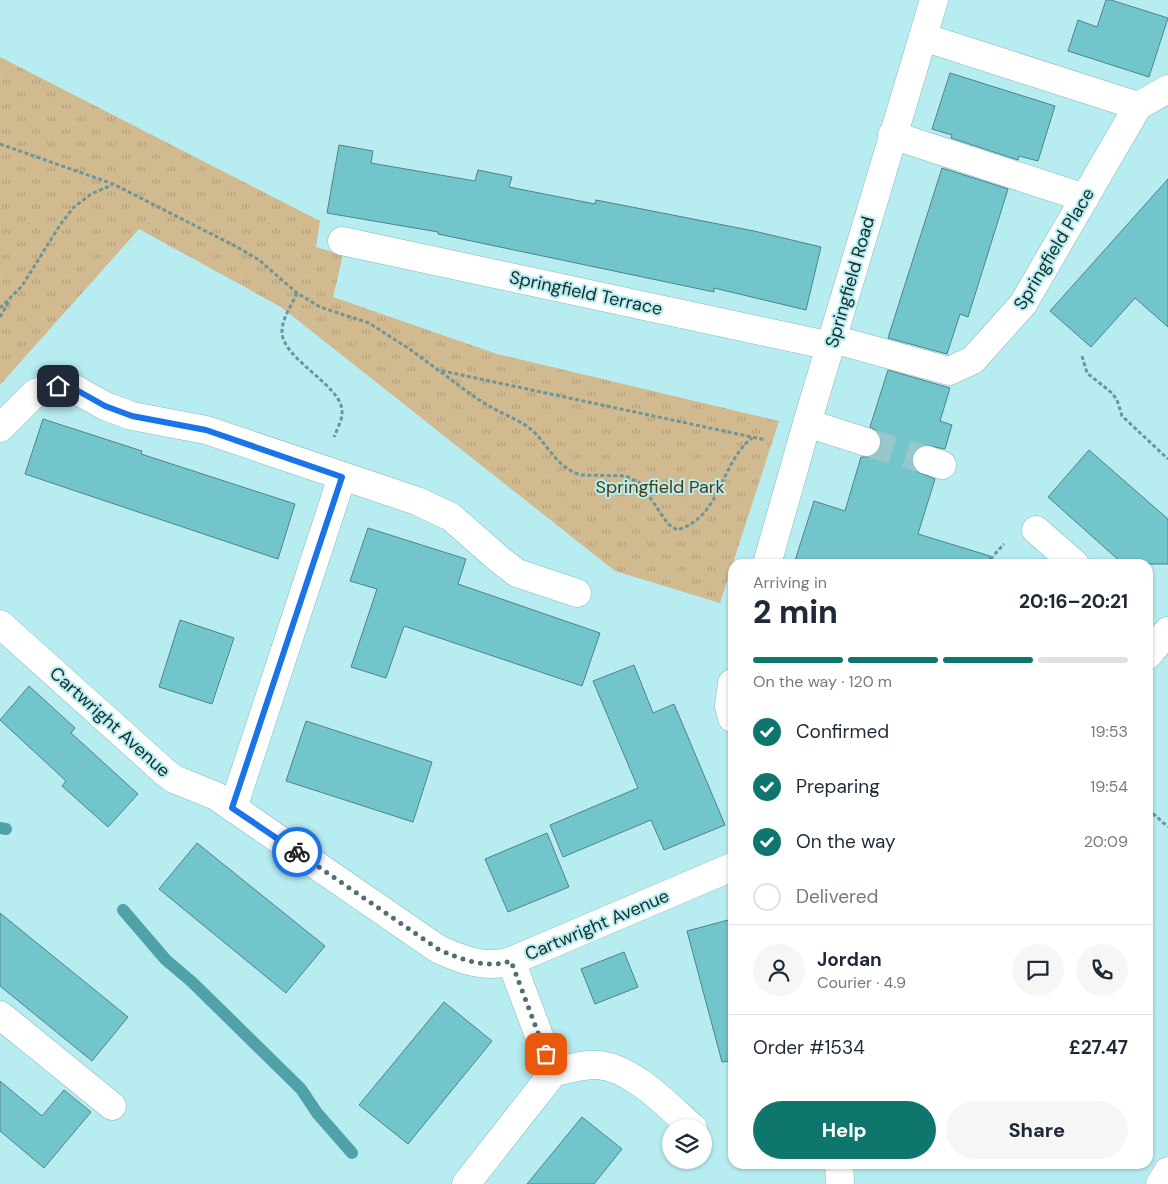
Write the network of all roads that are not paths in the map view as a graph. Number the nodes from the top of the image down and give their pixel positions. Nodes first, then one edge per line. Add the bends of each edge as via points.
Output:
1 (934, 0) edge
2 (923, 37) junction
3 (1168, 89) edge
4 (1138, 106) junction
5 (892, 135) junction
6 (1085, 198) junction
7 (342, 241) dead end
8 (832, 342) junction
9 (0, 428) edge
10 (804, 435) junction
11 (866, 442) tunnel mouth
12 (332, 474) junction
13 (1036, 530) dead end
14 (768, 559) edge
15 (1069, 559) edge
16 (577, 593) dead end
17 (0, 624) edge
18 (232, 808) junction
19 (728, 869) edge
20 (511, 961) junction
21 (0, 1015) edge
22 (553, 1073) junction
23 (112, 1106) dead end
24 (683, 1119) edge
25 (839, 1169) edge
26 (1168, 1171) edge
27 (466, 1184) edge
28 (840, 1184) edge
29 (1160, 1184) edge

1 - 2 street, Springfield Road
2 - 4 street
2 - 5 street, Springfield Road
3 - 4 street
4 - 6 street, Springfield Place
5 - 6 street
5 - 8 street, Springfield Road
6 - 8 street, Springfield Place via 1023,304 973,360 949,371
7 - 8 street, Springfield Terrace
8 - 10 street, Springfield Road
9 - 12 street via 35,393 48,388 67,387 132,416 206,430
10 - 11 street
10 - 14 street, Springfield Road
12 - 16 street via 417,501 452,518 517,572
12 - 18 street
13 - 15 street
17 - 18 street, Cartwright Avenue via 166,774 216,796
18 - 20 street, Cartwright Avenue via 438,949 472,962 500,964
19 - 20 street, Cartwright Avenue
20 - 22 street
21 - 23 street
22 - 24 street via 597,1065 620,1070
22 - 27 street
25 - 28 street
26 - 29 street

